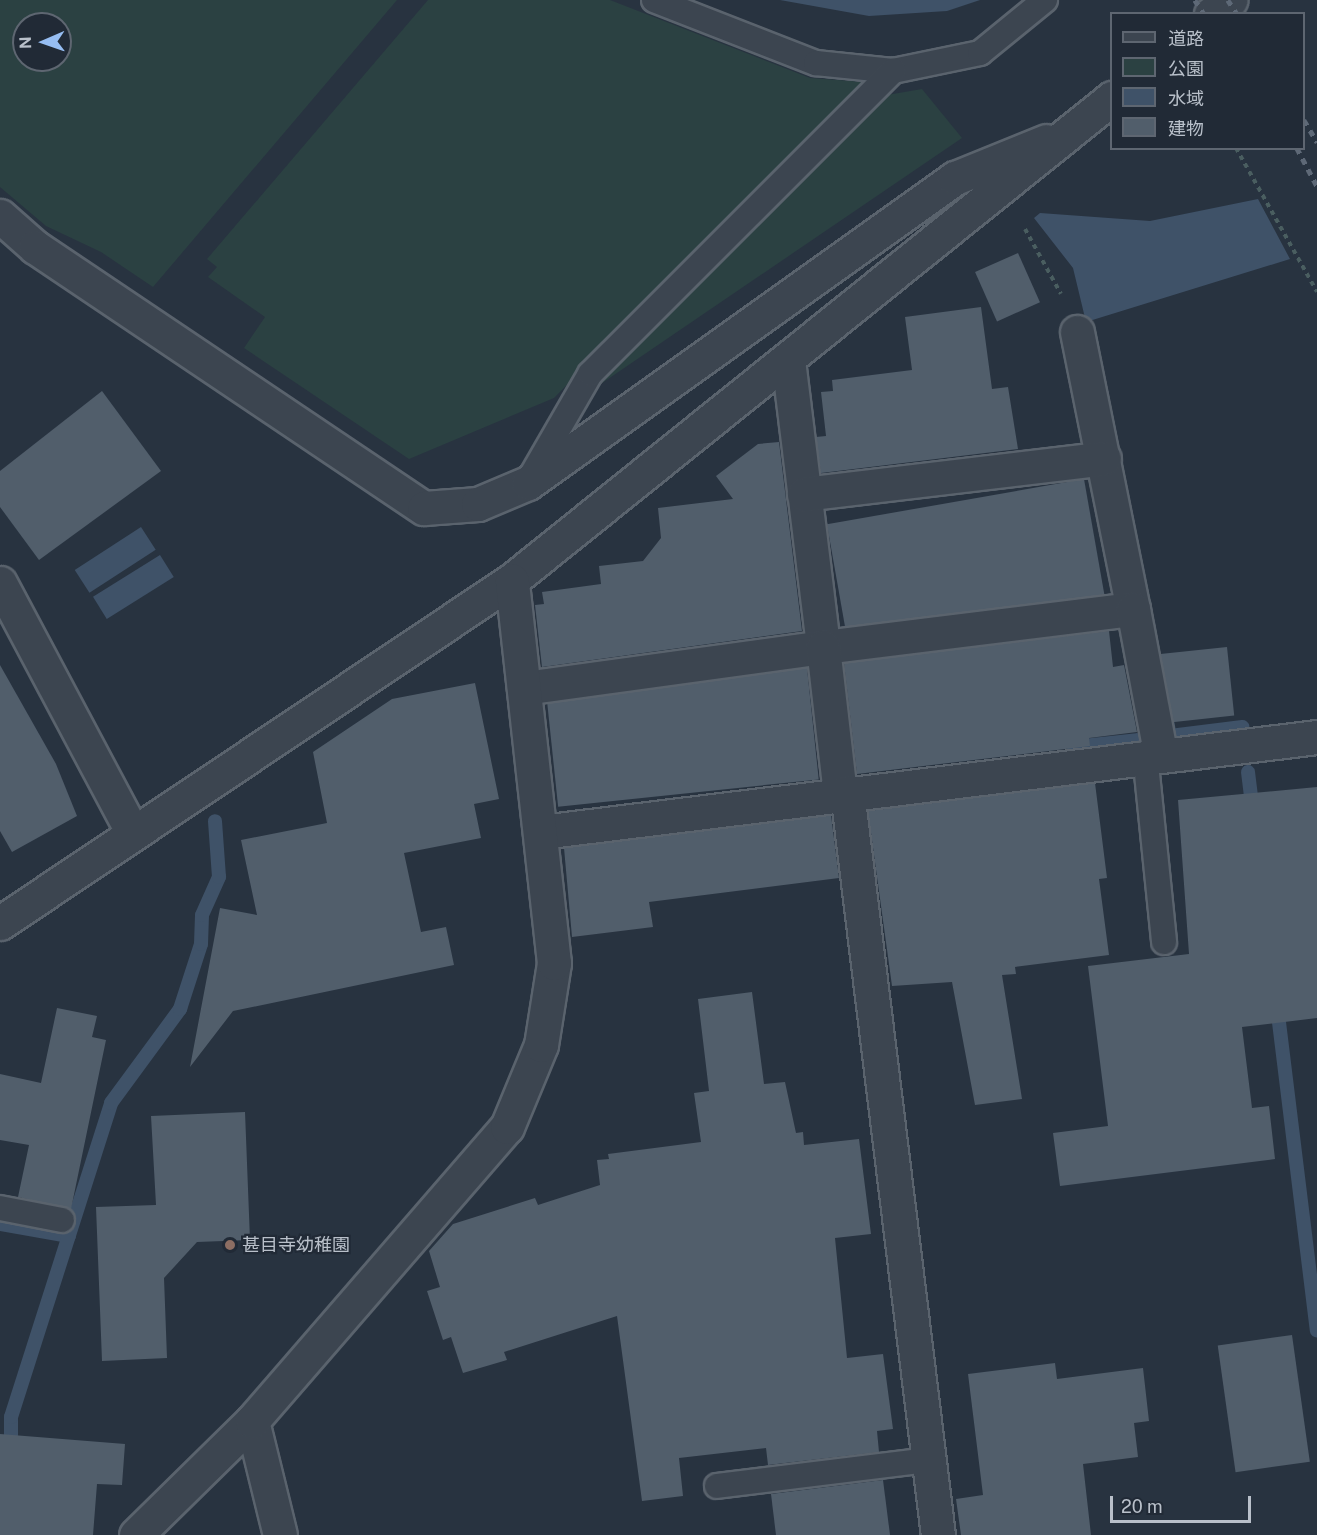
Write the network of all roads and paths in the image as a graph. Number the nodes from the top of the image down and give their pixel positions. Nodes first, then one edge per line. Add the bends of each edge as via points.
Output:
1 (654, 0) edge
2 (1046, 0) edge
3 (1230, 0) edge
4 (1214, 12) edge
5 (893, 71) junction
6 (1110, 100) edge
7 (1080, 127) junction
8 (1237, 150) edge
9 (0, 216) edge
10 (1025, 229) dead end
11 (0, 240) edge
12 (35, 247) junction
13 (1317, 292) edge
14 (1077, 332) joint
15 (788, 360) junction
16 (1104, 458) junction
17 (528, 483) junction
18 (804, 494) junction
19 (512, 580) junction
20 (0, 584) edge
21 (1132, 609) junction
22 (823, 646) junction
23 (524, 688) junction
24 (1317, 737) edge
25 (1153, 753) junction
26 (844, 793) junction
27 (132, 831) junction
28 (541, 832) junction
29 (0, 923) edge
30 (1164, 942) dead end
31 (0, 1208) edge
32 (62, 1220) dead end
33 (252, 1420) junction
34 (929, 1460) junction
35 (717, 1486) dead end
36 (136, 1535) edge
37 (280, 1535) edge
38 (939, 1535) edge

1 - 5 lane via 816,63
2 - 5 lane via 980,52
3 - 4 street
5 - 17 lane via 590,374
6 - 7 street
7 - 15 street
7 - 17 street via 955,178
8 - 13 path
9 - 12 street
10 - 14 path via 1056,282
11 - 12 street
12 - 17 street via 424,508 478,504
14 - 16 street
15 - 18 street
15 - 19 street
16 - 18 street
16 - 21 street
18 - 22 street
19 - 23 street
19 - 27 street
20 - 27 street
21 - 22 street
21 - 25 street
22 - 23 street
22 - 26 street
23 - 28 street
24 - 25 street
25 - 26 street
25 - 30 lane
26 - 28 street
26 - 34 street
27 - 29 street
28 - 33 street via 554,963 541,1045 507,1127
31 - 32 lane
33 - 36 street
33 - 37 street
34 - 35 lane
34 - 38 street

